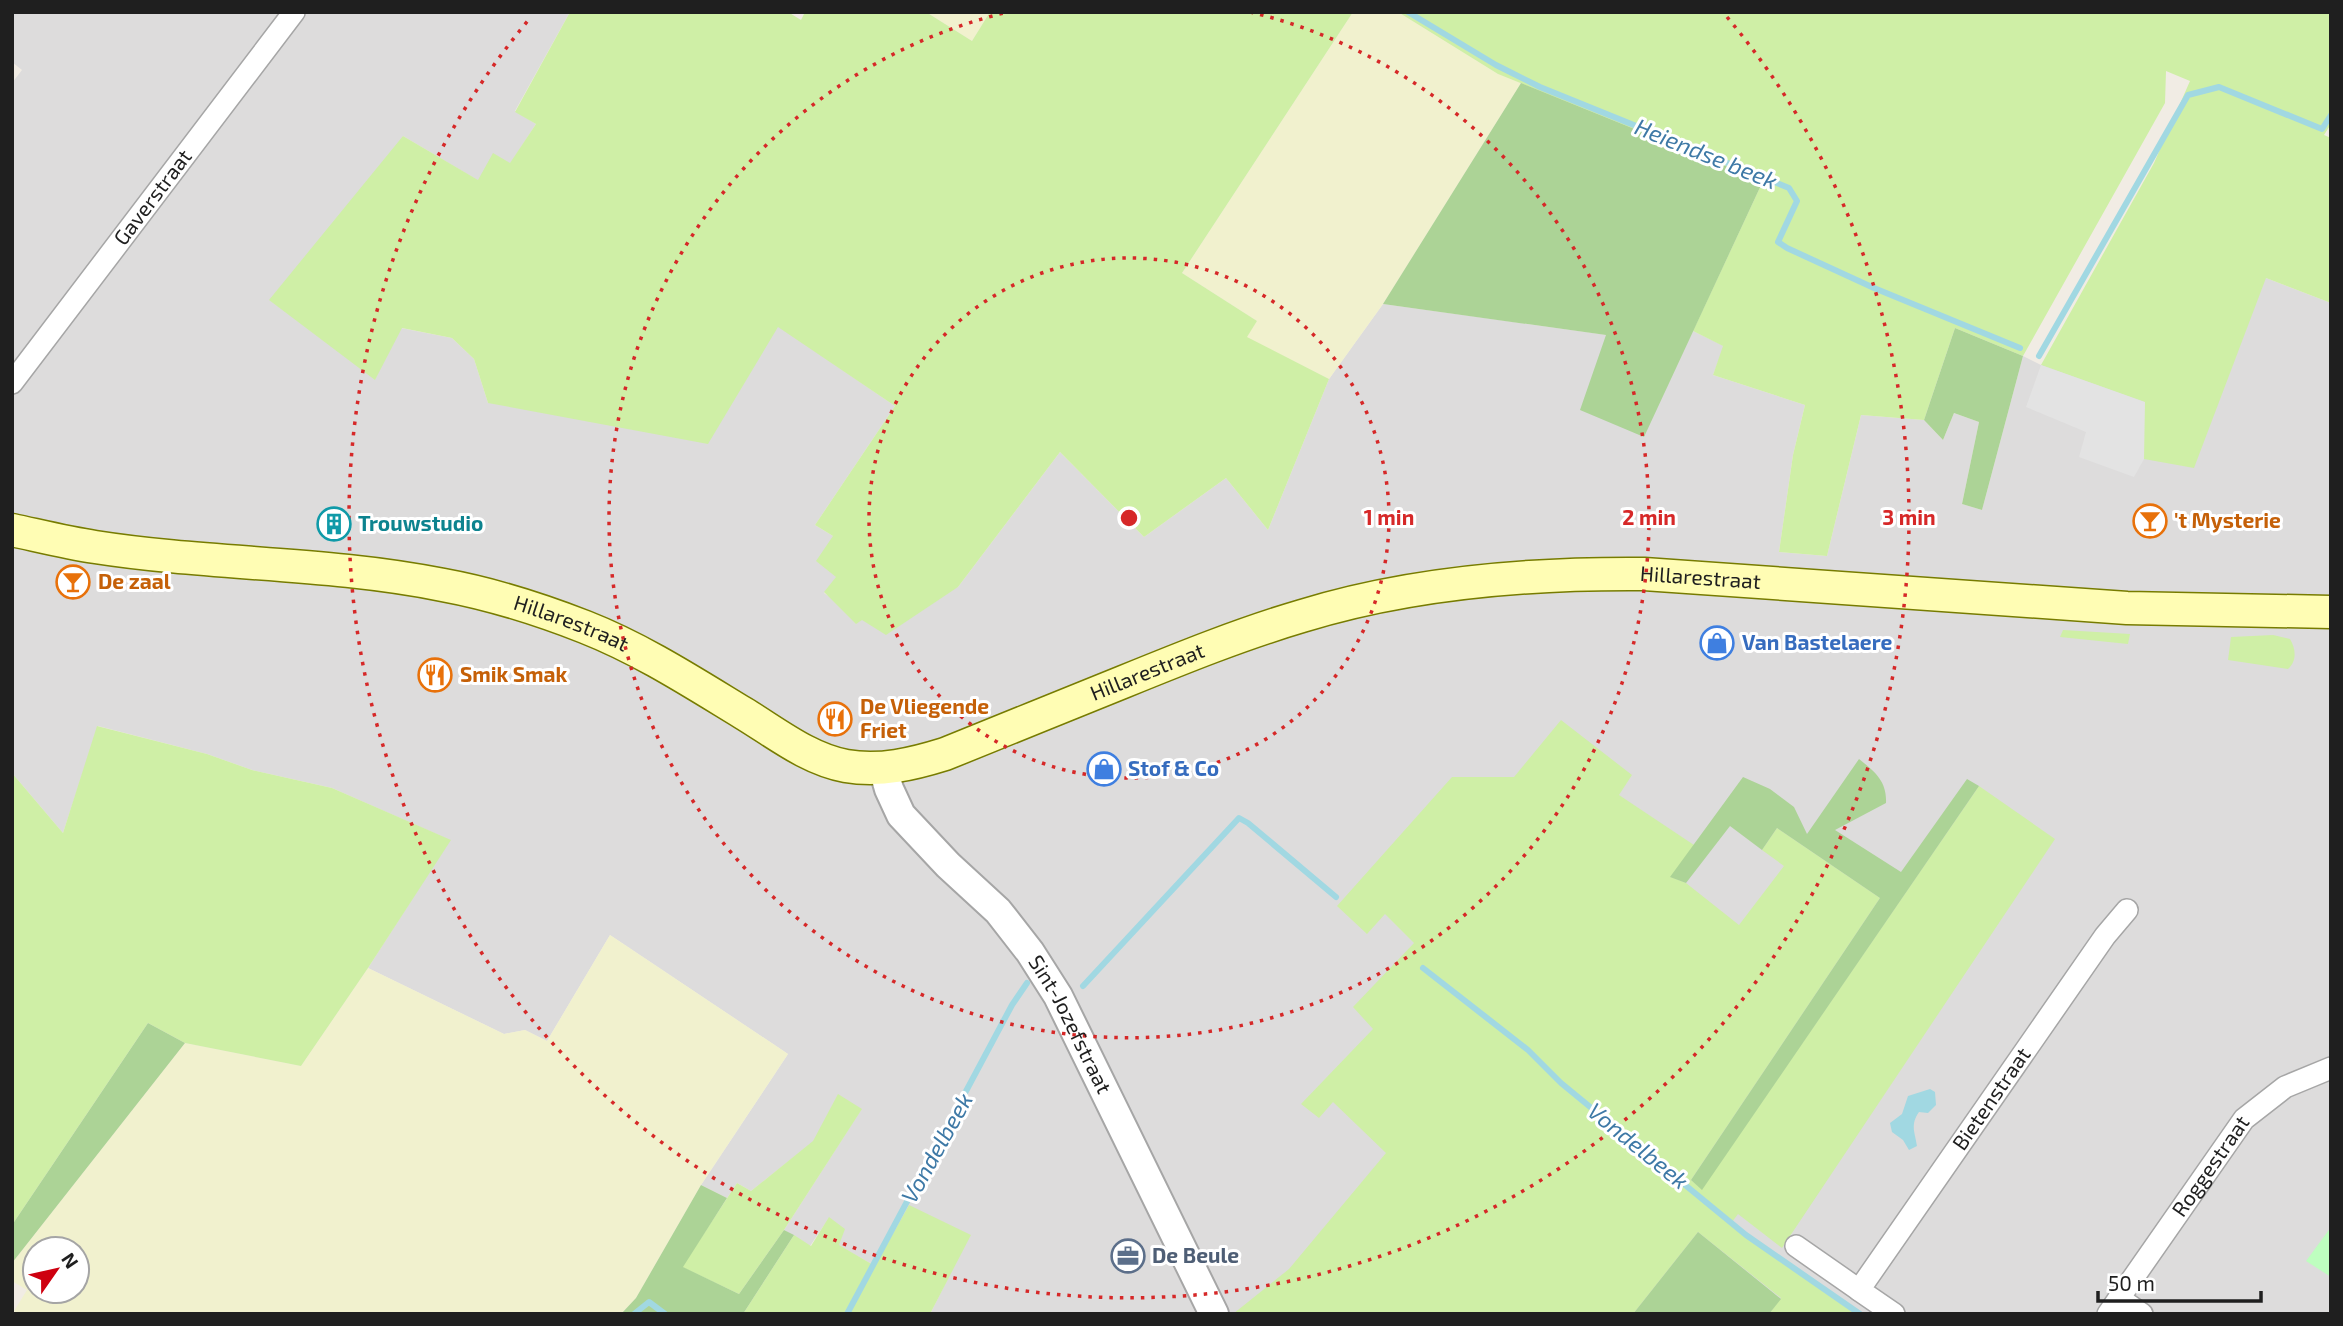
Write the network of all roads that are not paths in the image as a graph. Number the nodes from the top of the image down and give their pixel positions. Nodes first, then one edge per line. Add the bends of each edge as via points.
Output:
1 (294, 12) edge
2 (12, 383) edge
3 (12, 530) edge
4 (2331, 612) edge
5 (883, 768) junction
6 (2127, 911) dead end
7 (2331, 1068) edge
8 (1796, 1246) dead end
9 (1859, 1290) junction
10 (2113, 1306) edge
11 (1213, 1314) edge
12 (1894, 1314) edge
13 (2142, 1314) edge

1 - 2 street, Gaverstraat
3 - 5 main road, Hillarestraat via 95,547 442,584 505,599 631,648 810,754 845,766
4 - 5 main road, Hillarestraat via 2127,608 1644,574 1494,580 1380,597 1304,615 1213,646 945,754
5 - 11 street, Sint-Jozefstraat via 901,815 998,911 1058,996
6 - 9 street, Bietenstraat via 2097,947
7 - 10 street, Roggestraat via 2285,1087 2244,1119
8 - 9 street
9 - 12 street
10 - 13 street, Roggestraat

